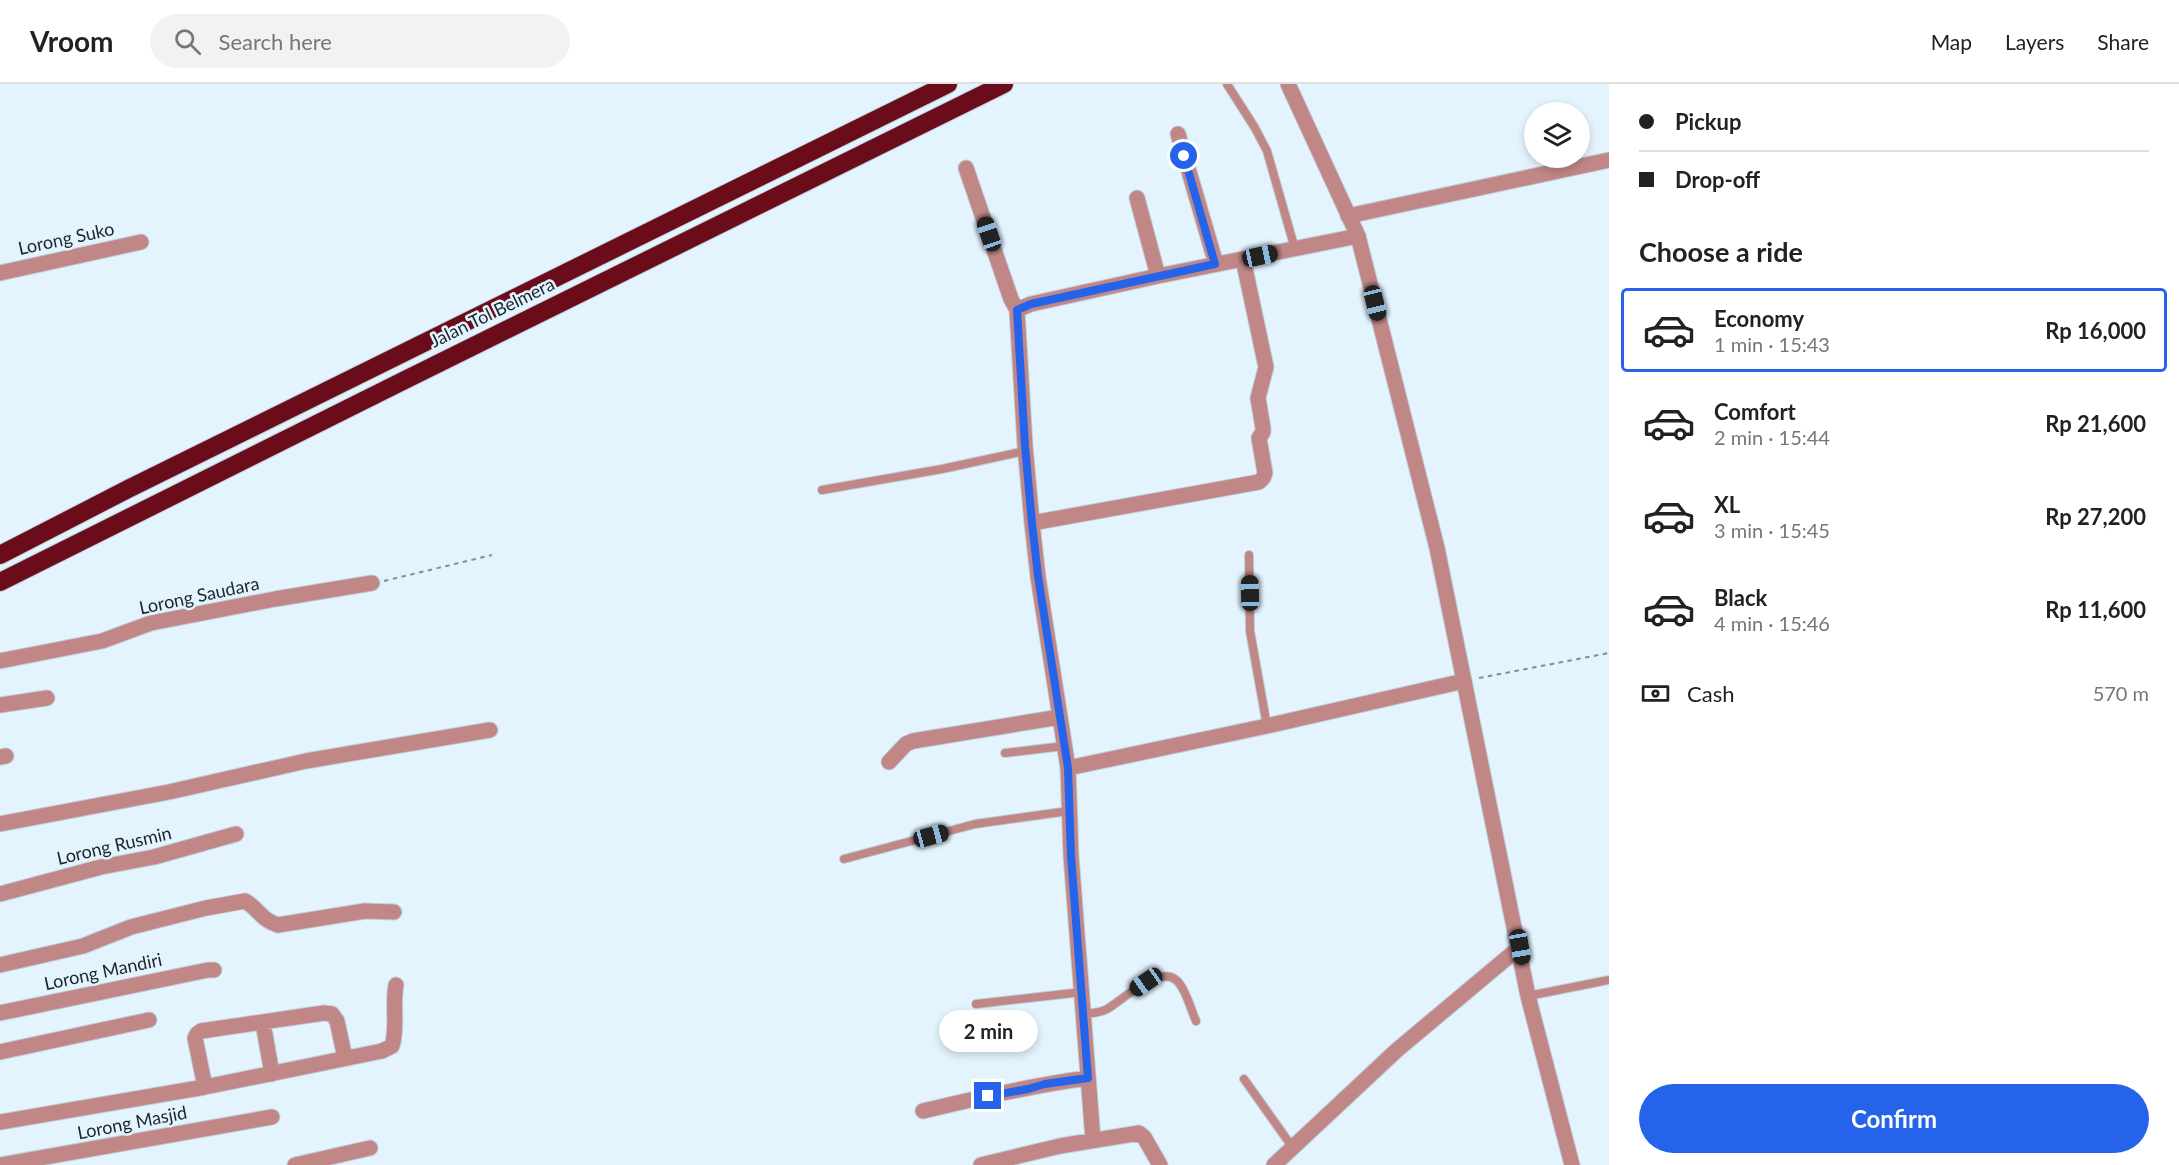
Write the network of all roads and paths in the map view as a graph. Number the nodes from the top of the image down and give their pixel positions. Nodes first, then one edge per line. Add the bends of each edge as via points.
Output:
1 (948, 84) edge
2 (1004, 84) edge
3 (1227, 84) edge
4 (1288, 84) edge
5 (1178, 134) dead end
6 (1609, 160) edge
7 (966, 168) dead end
8 (1137, 198) dead end
9 (1348, 216) junction
10 (1358, 236) junction
11 (141, 242) dead end
12 (1295, 249) junction
13 (1244, 260) junction
14 (1215, 264) junction
15 (0, 273) edge
16 (1158, 276) junction
17 (1017, 310) junction
18 (1025, 451) junction
19 (822, 490) dead end
20 (1032, 523) junction
21 (0, 555) edge
22 (492, 555) dead end
23 (1249, 555) dead end
24 (0, 582) edge
25 (372, 583) joint
26 (1609, 653) edge
27 (0, 661) edge
28 (1464, 681) junction
29 (46, 698) dead end
30 (0, 705) edge
31 (1060, 717) junction
32 (1267, 726) junction
33 (490, 730) dead end
34 (1064, 746) junction
35 (1005, 753) dead end
36 (889, 762) dead end
37 (1068, 768) junction
38 (1070, 812) junction
39 (0, 824) edge
40 (236, 834) dead end
41 (844, 860) dead end
42 (0, 894) edge
43 (394, 912) dead end
44 (1520, 947) junction
45 (0, 964) edge
46 (214, 970) dead end
47 (1609, 980) edge
48 (396, 985) dead end
49 (1082, 992) junction
50 (1528, 996) junction
51 (976, 1004) dead end
52 (0, 1012) edge
53 (1084, 1014) junction
54 (149, 1020) dead end
55 (1196, 1022) dead end
56 (263, 1023) junction
57 (0, 1052) edge
58 (345, 1058) junction
59 (272, 1074) junction
60 (1088, 1078) junction
61 (1244, 1079) dead end
62 (205, 1087) junction
63 (923, 1111) dead end
64 (272, 1117) dead end
65 (0, 1122) edge
66 (1093, 1140) junction
67 (370, 1148) dead end
68 (1293, 1148) junction
69 (0, 1165) edge
70 (295, 1165) edge
71 (981, 1165) edge
72 (1160, 1165) edge
73 (1274, 1165) edge
74 (1572, 1165) edge

1 - 21 highway, Jalan Tol Belmera
2 - 24 highway, Jalan Tol Belmera
3 - 12 lane via 1267,151
4 - 9 street
5 - 14 street
6 - 9 street
7 - 17 street
8 - 16 street
9 - 10 street
10 - 12 street
10 - 28 street via 1437,548
11 - 15 street, Lorong Suko
12 - 13 street
13 - 14 street
13 - 20 street via 1266,367 1258,398 1263,428 1259,438 1263,478 1259,482
14 - 16 street
16 - 17 street
17 - 18 street
18 - 19 lane
18 - 20 street
20 - 31 street
22 - 25 path
23 - 32 lane via 1250,631
25 - 27 street, Lorong Saudara via 151,623 102,641
26 - 28 path
28 - 32 street
28 - 44 street
29 - 30 street
31 - 34 street
31 - 36 street via 913,741
32 - 37 street
33 - 39 street via 306,761
34 - 35 lane
34 - 37 street
37 - 38 street
38 - 41 lane via 975,824
38 - 49 street
40 - 42 street, Lorong Rusmin
43 - 45 street via 365,911 278,925 267,922 244,900
44 - 50 street
44 - 68 street via 1397,1050
46 - 52 street, Lorong Mandiri
47 - 50 lane
48 - 58 street via 392,1046 382,1052
49 - 51 lane
49 - 53 street
50 - 74 street
53 - 55 lane via 1103,1011 1146,982 1166,976 1179,984
53 - 60 street
54 - 57 street
56 - 58 street via 332,1014
56 - 59 street
56 - 62 street via 196,1034
58 - 59 street
59 - 62 street
60 - 63 street
60 - 66 street
61 - 68 lane
62 - 65 street
64 - 69 street, Lorong Masjid
66 - 71 street
66 - 72 street via 1139,1133
67 - 70 street
68 - 73 street

